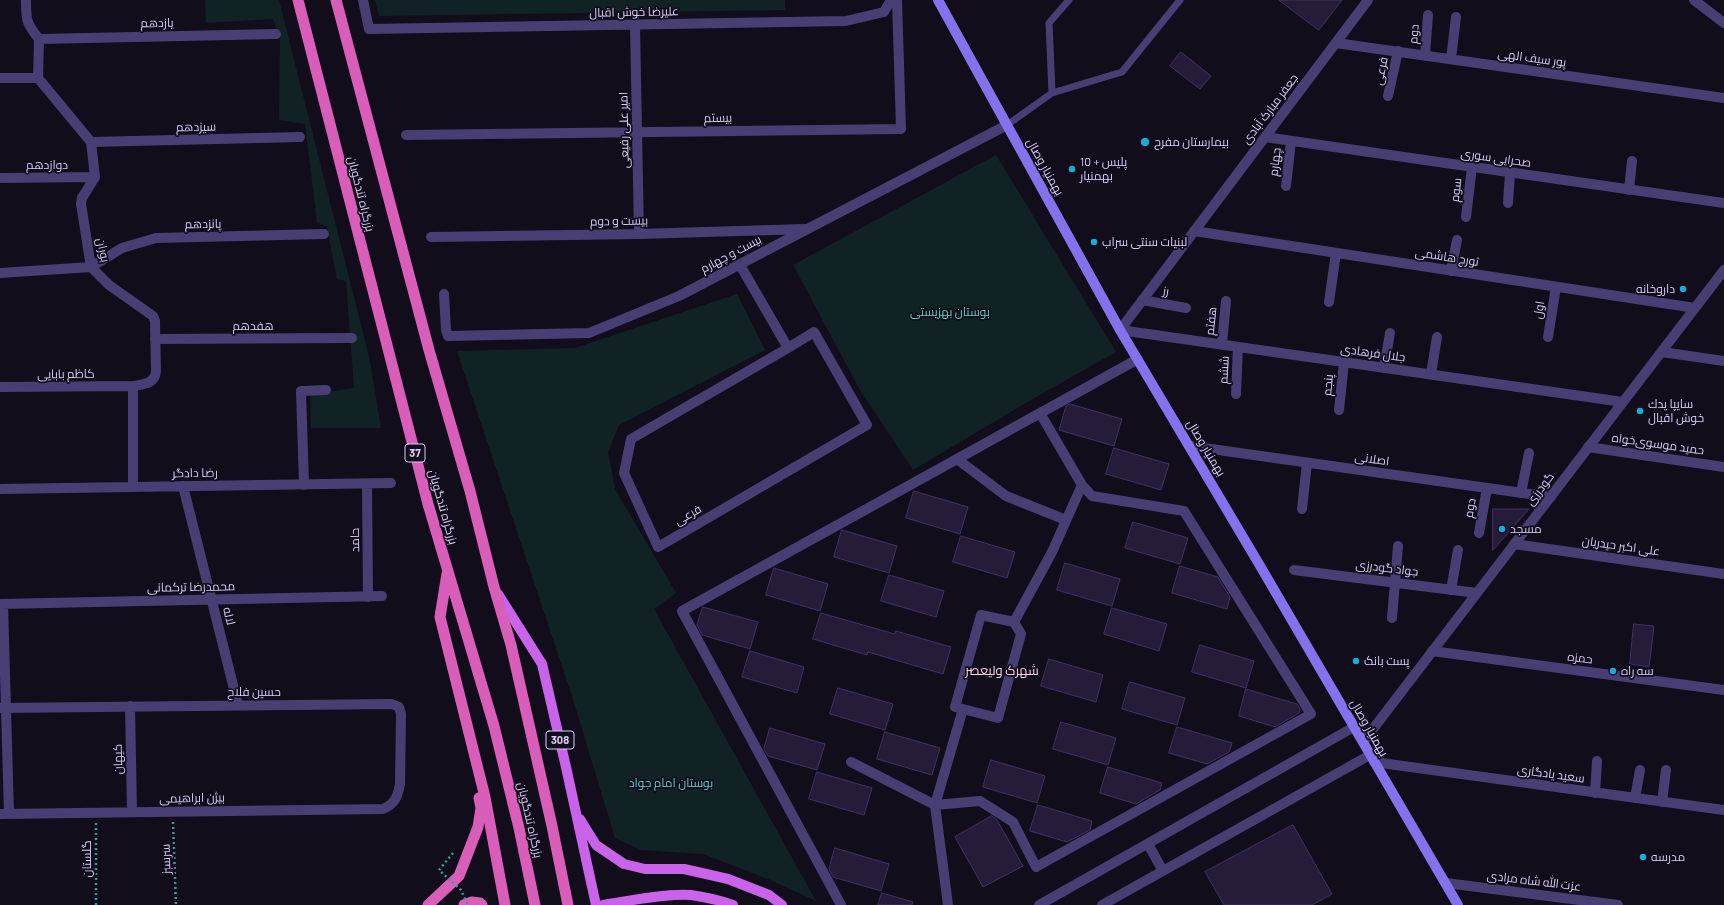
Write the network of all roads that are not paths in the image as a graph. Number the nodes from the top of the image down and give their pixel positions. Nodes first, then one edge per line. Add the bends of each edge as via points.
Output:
1 (26, 0) edge
2 (298, 0) edge
3 (336, 0) edge
4 (363, 0) edge
5 (891, 0) edge
6 (897, 0) edge
7 (938, 0) edge
8 (1069, 0) edge
9 (1180, 0) edge
10 (1368, 0) edge
11 (1694, 0) edge
12 (1428, 15) dead end
13 (1456, 17) dead end
14 (1724, 23) edge
15 (635, 25) junction
16 (276, 34) dead end
17 (39, 39) junction
18 (1336, 43) junction
19 (1398, 52) junction
20 (1425, 55) junction
21 (1451, 59) junction
22 (0, 78) edge
23 (38, 78) junction
24 (1052, 93) junction
25 (1388, 96) dead end
26 (1724, 98) edge
27 (1007, 125) junction
28 (637, 132) junction
29 (406, 135) dead end
30 (300, 137) dead end
31 (1265, 138) junction
32 (1291, 141) junction
33 (91, 142) junction
34 (1632, 161) dead end
35 (1472, 167) junction
36 (1510, 173) junction
37 (94, 177) junction
38 (0, 178) edge
39 (1286, 186) dead end
40 (1629, 190) junction
41 (1508, 203) dead end
42 (1724, 203) edge
43 (1466, 217) dead end
44 (808, 229) junction
45 (1194, 231) junction
46 (324, 234) dead end
47 (639, 234) junction
48 (431, 237) dead end
49 (1457, 240) dead end
50 (1336, 253) junction
51 (740, 264) junction
52 (91, 267) junction
53 (1724, 270) edge
54 (1451, 271) junction
55 (0, 272) edge
56 (1556, 287) junction
57 (444, 294) dead end
58 (1142, 300) junction
59 (1226, 301) dead end
60 (1329, 302) dead end
61 (1186, 308) dead end
62 (1695, 308) junction
63 (1120, 330) junction
64 (1390, 333) dead end
65 (1437, 337) dead end
66 (1548, 337) dead end
67 (352, 338) dead end
68 (155, 339) junction
69 (1222, 344) junction
70 (1238, 347) junction
71 (788, 348) junction
72 (1662, 352) junction
73 (1138, 359) junction
74 (1724, 361) edge
75 (1344, 362) junction
76 (1384, 368) junction
77 (1431, 374) junction
78 (133, 386) junction
79 (0, 388) edge
80 (326, 390) dead end
81 (1236, 394) dead end
82 (1623, 402) junction
83 (1339, 410) dead end
84 (1040, 413) junction
85 (1190, 446) junction
86 (1588, 448) junction
87 (1529, 453) dead end
88 (957, 459) junction
89 (1308, 463) junction
90 (1724, 467) edge
91 (391, 483) dead end
92 (367, 484) junction
93 (304, 485) junction
94 (1082, 485) junction
95 (183, 486) junction
96 (133, 487) junction
97 (1487, 488) junction
98 (0, 489) edge
99 (1521, 493) junction
100 (1551, 497) junction
101 (1302, 508) dead end
102 (1066, 520) junction
103 (1479, 533) dead end
104 (1514, 544) junction
105 (1398, 546) dead end
106 (1458, 550) dead end
107 (448, 570) junction
108 (1294, 570) dead end
109 (1724, 574) edge
110 (1394, 582) junction
111 (494, 587) junction
112 (1451, 590) junction
113 (1477, 593) junction
114 (382, 596) dead end
115 (368, 597) junction
116 (211, 600) junction
117 (2, 604) edge
118 (1392, 618) dead end
119 (1014, 622) junction
120 (1432, 651) junction
121 (1724, 690) edge
122 (238, 705) junction
123 (130, 706) junction
124 (3, 708) edge
125 (963, 709) junction
126 (1354, 727) junction
127 (1363, 742) junction
128 (474, 754) junction
129 (1372, 759) junction
130 (1597, 761) dead end
131 (851, 762) dead end
132 (1640, 770) dead end
133 (1666, 770) dead end
134 (1595, 793) junction
135 (1635, 798) junction
136 (1662, 802) junction
137 (935, 805) junction
138 (384, 809) joint
139 (1724, 810) edge
140 (132, 812) junction
141 (576, 812) junction
142 (4, 814) edge
143 (1148, 844) junction
144 (1163, 871) junction
145 (1446, 883) junction
146 (607, 904) edge
147 (428, 905) edge
148 (464, 905) edge
149 (482, 905) edge
150 (505, 905) edge
151 (535, 905) edge
152 (568, 905) edge
153 (596, 905) edge
154 (733, 905) edge
155 (782, 905) edge
156 (841, 905) edge
157 (948, 905) edge
158 (1039, 905) edge
159 (1102, 905) edge
160 (1458, 905) edge
161 (1618, 905) edge

1 - 17 street via 26,19
2 - 107 highway, بزرگراه تندگویان / 37 via 424,488
3 - 111 highway, بزرگراه تندگویان via 428,350 470,491
4 - 15 street, علیرضا خوش اقبال via 370,29
5 - 15 street, علیرضا خوش اقبال via 884,12 846,21
6 - 28 street, بیستم via 901,129
7 - 27 main road, بهمنیار وصال
8 - 24 lane via 1049,23
9 - 24 lane via 1122,72
10 - 18 street, جعفر مبارک آبادی
11 - 14 street
12 - 20 street, دوم
13 - 21 street
15 - 28 street, امیر علی رفیعی
16 - 17 street, یازدهم
17 - 23 street
18 - 19 street, پور سیف الهی
18 - 31 street, جعفر مبارک آبادی
19 - 20 street, پور سیف الهی
19 - 25 street, فرعی
20 - 21 street, پور سیف الهی
21 - 26 street, پور سیف الهی
22 - 23 street
23 - 33 street
24 - 27 lane
27 - 44 street, بیست و چهارم
27 - 63 main road, بهمنیار وصال
28 - 29 street, بیستم
28 - 47 street, امیر علی رفیعی
30 - 33 street, سیزدهم
31 - 32 street, صحرایی سوری
31 - 45 street, جعفر مبارک آبادی
32 - 35 street, صحرایی سوری
32 - 39 street, چهارم
33 - 37 street
34 - 40 street
35 - 36 street, صحرایی سوری
35 - 43 street, سوم
36 - 40 street, صحرایی سوری
36 - 41 street
37 - 38 street, دوازدهم
37 - 52 street, بوران via 81,204
40 - 42 street, صحرایی سوری
44 - 47 street, بیست و دوم
44 - 51 street, بیست و چهارم
45 - 50 street, تورج هاشمی
45 - 58 street, جعفر مبارک آبادی
46 - 52 street, پانزدهم via 156,238 122,248
47 - 48 street, بیست و دوم
49 - 54 street
50 - 54 street, تورج هاشمی
50 - 60 street
51 - 57 street, بیست و چهارم via 678,296 589,333 448,336
51 - 71 street
52 - 55 street
52 - 68 street, بوران via 110,285 153,316
53 - 62 street, گودرزی
54 - 56 street, تورج هاشمی
56 - 62 street, تورج هاشمی
56 - 66 street, اول
58 - 61 street, رز
58 - 63 street, جعفر مبارک آبادی
59 - 69 street, هفتم
62 - 72 street, گودرزی
63 - 69 street, جلال فرهادی
63 - 73 main road, بهمنیار وصال
64 - 76 street
65 - 77 street
67 - 68 street, هفدهم
68 - 78 street, بوران via 156,376 147,384
69 - 70 street, جلال فرهادی
70 - 75 street, جلال فرهادی
70 - 81 street, ششم
71 - 71 street, فرعی via 814,332 867,425 658,547 624,473 631,439
72 - 74 street
72 - 82 street, گودرزی
73 - 84 street
73 - 85 main road, بهمنیار وصال
75 - 76 street, جلال فرهادی
75 - 83 street, پنجم
76 - 77 street, جلال فرهادی
77 - 82 street, جلال فرهادی
78 - 79 street, کاظم بابایی
78 - 96 street
80 - 93 street via 301,391
82 - 86 street, گودرزی
84 - 88 street
84 - 94 street
85 - 89 street, اصلانی
85 - 126 main road, بهمنیار وصال
86 - 90 street, حمید موسوی‌خواه
86 - 100 street, گودرزی
87 - 99 street
88 - 102 street via 1006,496
88 - 156 street via 682,611
89 - 97 street, اصلانی
89 - 101 street
91 - 92 street, رضا دادگر
92 - 93 street, رضا دادگر
92 - 115 street, حامد
93 - 95 street, رضا دادگر
94 - 102 street
94 - 137 street via 1092,496 1184,511 1312,714 1036,867 1013,822 980,801
95 - 96 street, رضا دادگر
95 - 116 street, لاله
96 - 98 street, رضا دادگر
97 - 99 street, اصلانی
97 - 103 street, دوم
99 - 100 street, اصلانی
100 - 104 street, گودرزی
102 - 119 street via 1052,552
104 - 109 street, علی اکبر حیدریان
104 - 113 street, گودرزی
105 - 110 street
106 - 112 street
107 - 128 highway via 440,617
107 - 151 highway, بزرگراه تندگویان / 37 via 494,726
108 - 110 street, جواد گودرزی
110 - 112 street, جواد گودرزی
110 - 118 street
111 - 141 main road, 308 via 542,664
111 - 152 highway, بزرگراه تندگویان via 511,644
112 - 113 street, جواد گودرزی
113 - 120 street, گودرزی
114 - 115 street, محمدرضا ترکمانی
115 - 116 street, محمدرضا ترکمانی
116 - 117 street, محمدرضا ترکمانی
116 - 122 street, لاله
117 - 124 street
119 - 125 street via 981,615 955,706
119 - 125 street via 1021,634 998,718
120 - 121 street, حمزه
120 - 127 street, گودرزی
122 - 123 street, حسین فلاح
122 - 138 street, حسین فلاح via 392,704 399,707 400,784 398,795 391,806
123 - 124 street, حسین فلاح
123 - 140 street, کیهان
124 - 142 street
125 - 137 street
126 - 127 main road, بهمنیار وصال
126 - 143 street
127 - 129 main road, بهمنیار وصال
128 - 147 highway via 481,808 478,827 459,876
128 - 150 highway via 485,797
129 - 134 street, سعید یادگاری
129 - 144 street
129 - 145 main road, بهمنیار وصال
130 - 134 street
131 - 137 street
132 - 135 street
133 - 136 street
134 - 135 street, سعید یادگاری
135 - 136 street, سعید یادگاری
136 - 139 street, سعید یادگاری
137 - 157 street
138 - 140 street, بیژن ابراهیمی
140 - 142 street, بیژن ابراهیمی
141 - 153 main road, 308
141 - 155 main road via 596,845 624,864 645,869 684,869 728,879 769,895
143 - 144 street
143 - 158 street
144 - 159 street
145 - 160 main road, بهمنیار وصال
145 - 161 street, عزت الله شاه مرادی
146 - 154 main road via 689,895 716,899
148 - 149 highway via 472,902

